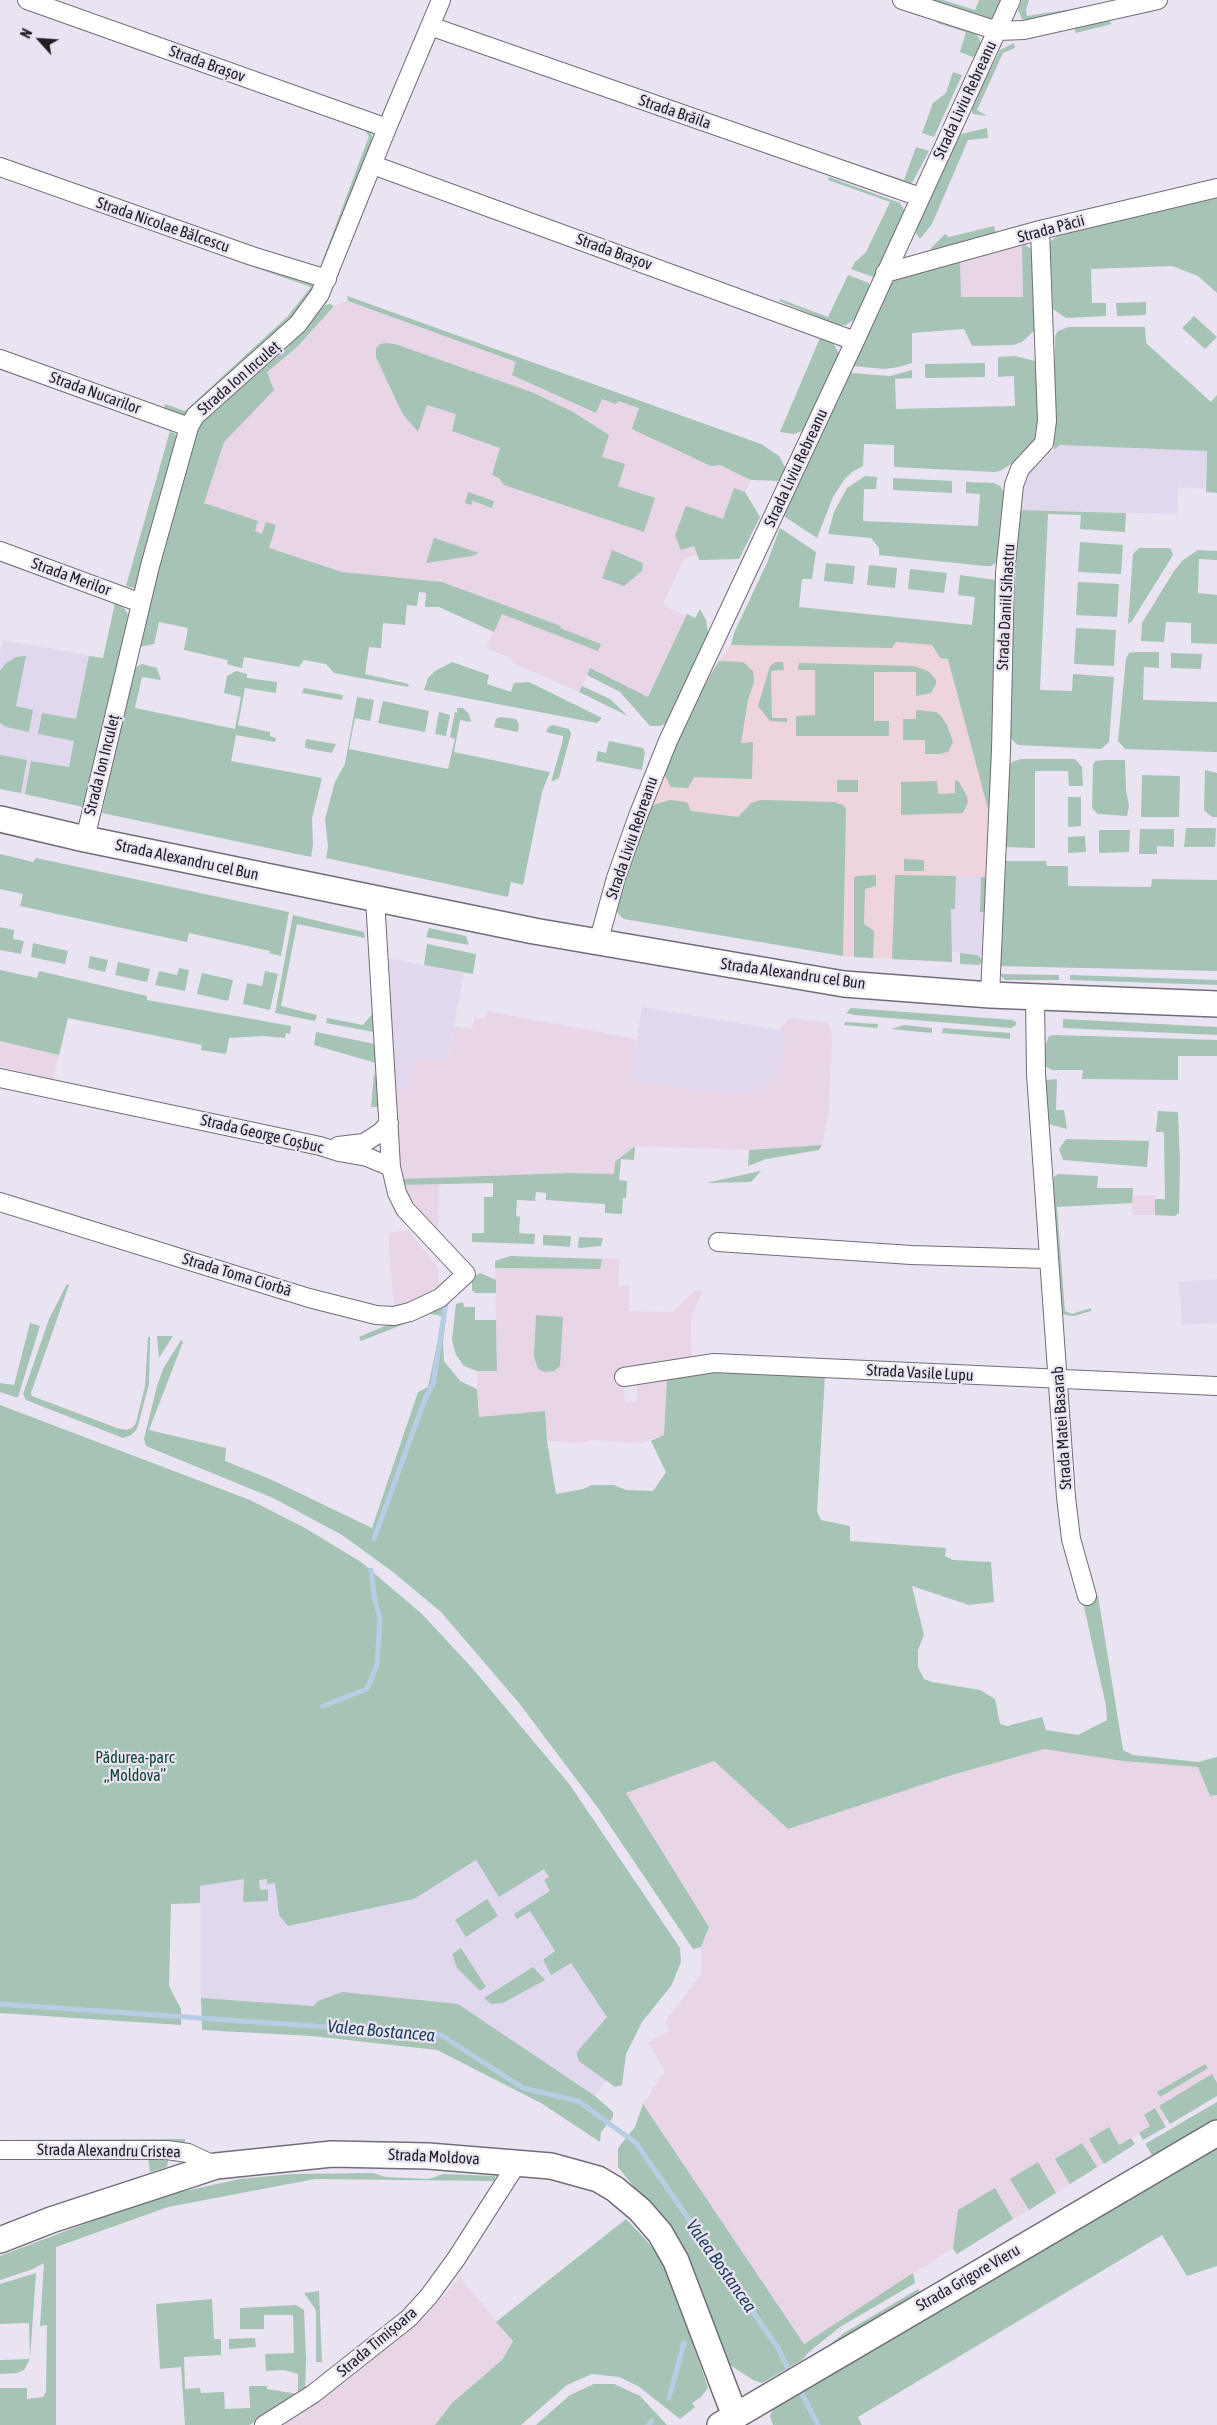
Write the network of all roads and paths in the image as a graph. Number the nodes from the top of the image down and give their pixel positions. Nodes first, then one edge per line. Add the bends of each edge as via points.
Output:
1 (28, 0) edge
2 (441, 0) edge
3 (902, 0) edge
4 (1011, 0) edge
5 (1158, 0) edge
6 (430, 26) junction
7 (998, 31) junction
8 (386, 128) junction
9 (372, 164) junction
10 (0, 167) edge
11 (1217, 188) edge
12 (920, 198) junction
13 (1040, 230) junction
14 (885, 273) junction
15 (327, 279) junction
16 (855, 341) junction
17 (0, 359) edge
18 (189, 427) junction
19 (0, 551) edge
20 (141, 603) junction
21 (0, 819) edge
22 (85, 839) junction
23 (375, 899) junction
24 (598, 943) junction
25 (990, 995) junction
26 (1035, 997) junction
27 (1217, 1004) edge
28 (0, 1078) edge
29 (389, 1123) junction
30 (320, 1146) junction
31 (391, 1167) junction
32 (0, 1202) edge
33 (718, 1242) dead end
34 (1048, 1259) junction
35 (624, 1377) dead end
36 (1059, 1381) junction
37 (1217, 1386) edge
38 (1087, 1596) dead end
39 (1217, 2133) edge
40 (0, 2150) edge
41 (518, 2162) junction
42 (216, 2166) junction
43 (0, 2240) edge
44 (728, 2420) edge
45 (264, 2425) edge

1 - 8 street, Strada Brașov
2 - 6 street, Strada Ion Inculeț
3 - 7 street
4 - 7 street, Strada Liviu Rebreanu
5 - 7 street via 1024,30
6 - 8 street, Strada Ion Inculeț
6 - 12 street, Strada Brăila
7 - 12 street, Strada Liviu Rebreanu
8 - 9 street, Strada Ion Inculeț
9 - 15 street, Strada Ion Inculeț
9 - 16 street, Strada Brașov
10 - 15 street, Strada Nicolae Bălcescu via 252,256
11 - 13 street, Strada Păcii
12 - 14 street, Strada Liviu Rebreanu
13 - 14 street, Strada Păcii
13 - 25 street, Strada Daniil Sihastru via 1047,421 1044,443 1016,477 1012,504 1006,573
14 - 16 street, Strada Liviu Rebreanu
15 - 18 street, Strada Ion Inculeț via 298,324 195,416
16 - 24 street, Strada Liviu Rebreanu via 668,741 631,834
17 - 18 street, Strada Nucarilor
18 - 20 street, Strada Ion Inculeț
19 - 20 street, Strada Merilor
20 - 22 street, Strada Ion Inculeț
21 - 22 main road, Strada Alexandru cel Bun
22 - 23 main road, Strada Alexandru cel Bun
23 - 24 main road, Strada Alexandru cel Bun
23 - 29 street
24 - 25 main road, Strada Alexandru cel Bun via 844,984
25 - 26 main road, Strada Alexandru cel Bun
26 - 27 main road, Strada Alexandru cel Bun
26 - 34 street, Strada Matei Basarab via 1036,1074
28 - 30 street, Strada George Coșbuc
29 - 30 street via 364,1143
29 - 31 street
30 - 31 street, Strada George Coșbuc via 367,1157
31 - 32 street, Strada Toma Ciorbă via 396,1193 405,1210 466,1274 440,1298 394,1316 376,1315 309,1298
33 - 34 street via 911,1255
34 - 36 street, Strada Matei Basarab
35 - 36 street, Strada Vasile Lupu via 714,1363
36 - 37 street, Strada Vasile Lupu
36 - 38 street, Strada Matei Basarab via 1071,1539
39 - 44 main road, Strada Grigore Vieru
40 - 42 street, Strada Alexandru Cristea via 167,2150 188,2153
41 - 42 main road, Strada Moldova via 332,2154
41 - 44 main road, Strada Moldova via 551,2166 598,2179 640,2210 660,2232 676,2261
41 - 45 street, Strada Timișoara via 456,2258 429,2296 408,2318 319,2389
42 - 43 main road, Strada Moldova

